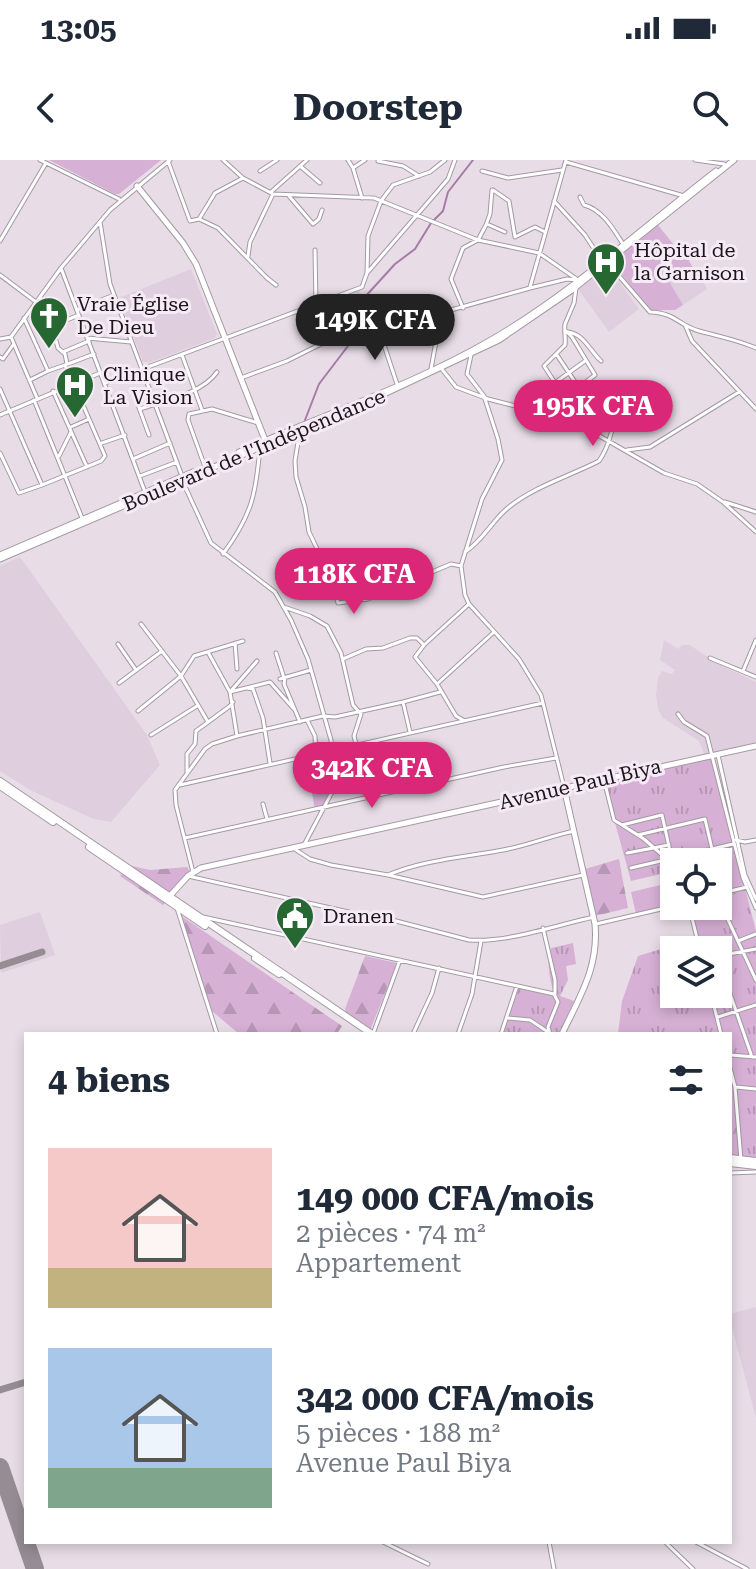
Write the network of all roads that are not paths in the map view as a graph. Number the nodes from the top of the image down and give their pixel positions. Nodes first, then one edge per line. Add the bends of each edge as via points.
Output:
1 (40, 160) edge
2 (223, 160) edge
3 (277, 160) edge
4 (307, 160) edge
5 (348, 160) edge
6 (365, 160) edge
7 (405, 160) edge
8 (445, 160) edge
9 (455, 160) edge
10 (695, 160) edge
11 (169, 161) edge
12 (378, 161) edge
13 (566, 161) edge
14 (729, 161) edge
15 (46, 163) junction
16 (414, 163) dead end
17 (300, 166) junction
18 (403, 166) junction
19 (353, 168) junction
20 (411, 169) junction
21 (562, 170) junction
22 (260, 171) dead end
23 (482, 171) dead end
24 (419, 176) junction
25 (243, 178) junction
26 (320, 183) dead end
27 (137, 186) junction
28 (272, 194) junction
29 (289, 196) junction
30 (684, 196) junction
31 (580, 197) dead end
32 (362, 198) junction
33 (120, 200) junction
34 (381, 201) junction
35 (554, 201) junction
36 (322, 210) dead end
37 (416, 217) junction
38 (199, 219) junction
39 (100, 222) junction
40 (487, 224) junction
41 (505, 232) dead end
42 (545, 232) junction
43 (478, 240) junction
44 (0, 241) edge
45 (623, 244) junction
46 (315, 250) dead end
47 (539, 253) junction
48 (248, 256) junction
49 (604, 262) junction
50 (61, 268) junction
51 (367, 273) junction
52 (0, 275) edge
53 (577, 282) junction
54 (276, 285) dead end
55 (530, 288) junction
56 (114, 295) junction
57 (40, 296) junction
58 (36, 302) junction
59 (316, 304) junction
60 (463, 308) junction
61 (327, 310) dead end
62 (78, 312) junction
63 (441, 314) junction
64 (24, 318) junction
65 (685, 325) junction
66 (52, 326) junction
67 (353, 329) junction
68 (379, 330) junction
69 (566, 331) junction
70 (11, 337) junction
71 (225, 337) junction
72 (0, 339) edge
73 (88, 339) junction
74 (131, 342) junction
75 (14, 344) junction
76 (756, 348) edge
77 (63, 352) junction
78 (94, 354) junction
79 (182, 355) junction
80 (471, 355) junction
81 (557, 355) junction
82 (1, 360) edge
83 (585, 361) junction
84 (601, 361) dead end
85 (66, 365) junction
86 (441, 368) junction
87 (431, 369) junction
88 (142, 370) junction
89 (48, 371) junction
90 (217, 372) dead end
91 (569, 372) junction
92 (101, 373) junction
93 (241, 378) junction
94 (30, 380) junction
95 (105, 383) junction
96 (555, 383) junction
97 (73, 384) junction
98 (397, 384) junction
99 (579, 388) junction
100 (0, 389) edge
101 (194, 389) junction
102 (53, 391) junction
103 (739, 392) junction
104 (134, 394) dead end
105 (484, 396) junction
106 (35, 399) junction
107 (651, 402) dead end
108 (155, 404) junction
109 (140, 409) junction
110 (756, 409) edge
111 (9, 410) junction
112 (202, 410) junction
113 (0, 415) edge
114 (89, 419) junction
115 (258, 423) junction
116 (70, 430) junction
117 (300, 430) junction
118 (125, 435) junction
119 (149, 435) dead end
120 (607, 439) junction
121 (170, 443) junction
122 (264, 443) junction
123 (101, 444) junction
124 (626, 450) junction
125 (0, 453) edge
126 (59, 456) junction
127 (133, 459) junction
128 (177, 462) junction
129 (87, 467) junction
130 (205, 467) junction
131 (66, 475) junction
132 (140, 476) dead end
133 (182, 478) junction
134 (42, 485) junction
135 (145, 492) junction
136 (723, 502) junction
137 (756, 512) edge
138 (83, 519) junction
139 (756, 532) edge
140 (465, 552) junction
141 (223, 554) junction
142 (0, 557) edge
143 (461, 566) junction
144 (469, 604) junction
145 (283, 607) junction
146 (141, 624) dead end
147 (494, 632) junction
148 (756, 640) edge
149 (243, 641) dead end
150 (235, 643) junction
151 (118, 644) dead end
152 (424, 645) junction
153 (162, 651) junction
154 (209, 653) junction
155 (276, 653) dead end
156 (710, 658) dead end
157 (343, 659) junction
158 (257, 661) dead end
159 (237, 669) dead end
160 (136, 670) junction
161 (311, 670) junction
162 (743, 671) junction
163 (181, 676) junction
164 (756, 677) edge
165 (283, 679) junction
166 (119, 683) dead end
167 (437, 684) junction
168 (247, 688) junction
169 (230, 692) junction
170 (440, 692) junction
171 (233, 702) junction
172 (403, 702) junction
173 (543, 702) junction
174 (197, 706) junction
175 (294, 709) junction
176 (360, 710) junction
177 (138, 711) dead end
178 (678, 714) dead end
179 (323, 716) junction
180 (307, 720) junction
181 (463, 720) junction
182 (208, 722) junction
183 (300, 722) junction
184 (263, 730) junction
185 (410, 732) junction
186 (151, 735) dead end
187 (237, 736) junction
188 (355, 744) junction
189 (756, 746) edge
190 (333, 749) junction
191 (316, 753) junction
192 (714, 755) junction
193 (556, 758) junction
194 (270, 763) junction
195 (187, 772) junction
196 (603, 779) junction
197 (0, 784) edge
198 (180, 785) junction
199 (333, 787) junction
200 (564, 788) junction
201 (263, 804) dead end
202 (320, 810) junction
203 (267, 819) junction
204 (622, 825) junction
205 (666, 828) junction
206 (574, 831) junction
207 (638, 835) junction
208 (185, 838) junction
209 (756, 840) edge
210 (735, 842) junction
211 (745, 842) junction
212 (304, 845) junction
213 (669, 845) junction
214 (293, 848) junction
215 (655, 848) junction
216 (669, 848) edge
217 (712, 848) edge
218 (718, 848) edge
219 (739, 849) junction
220 (660, 852) edge
221 (627, 853) dead end
222 (660, 863) edge
223 (631, 868) dead end
224 (191, 874) junction
225 (388, 875) junction
226 (585, 875) junction
227 (756, 883) edge
228 (748, 886) junction
229 (732, 891) edge
230 (172, 899) junction
231 (756, 899) edge
232 (660, 908) edge
233 (756, 908) edge
234 (197, 916) junction
235 (594, 920) junction
236 (729, 920) edge
237 (543, 928) junction
238 (756, 934) edge
239 (481, 941) junction
240 (738, 941) junction
241 (756, 949) edge
242 (743, 951) junction
243 (732, 954) edge
244 (400, 960) junction
245 (439, 968) junction
246 (476, 977) junction
247 (756, 980) edge
248 (517, 986) junction
249 (555, 995) junction
250 (732, 999) edge
251 (756, 1005) edge
252 (715, 1008) edge
253 (736, 1011) junction
254 (717, 1017) junction
255 (506, 1018) junction
256 (216, 1032) edge
257 (362, 1032) edge
258 (369, 1032) edge
259 (373, 1032) edge
260 (414, 1032) edge
261 (459, 1032) edge
262 (502, 1032) edge
263 (548, 1032) edge
264 (549, 1032) edge
265 (563, 1032) edge
266 (721, 1032) edge
267 (732, 1055) edge
268 (754, 1057) edge
269 (732, 1076) edge
270 (735, 1087) junction
271 (756, 1089) edge
272 (741, 1160) junction
273 (732, 1161) edge
274 (732, 1161) edge
275 (756, 1163) edge
276 (756, 1172) edge
277 (732, 1173) edge
278 (387, 1544) edge
279 (549, 1544) edge
280 (667, 1544) edge
281 (700, 1544) edge
282 (428, 1564) dead end
283 (554, 1569) edge
284 (693, 1569) edge
285 (747, 1569) edge

1 - 15 street
2 - 25 street
3 - 22 street
4 - 17 street
5 - 19 street
6 - 19 street
7 - 18 street
8 - 24 street
9 - 37 street via 448,179
10 - 14 street
11 - 27 street
11 - 38 street via 190,221
12 - 18 street
13 - 21 street
13 - 30 street
14 - 30 main road, Boulevard de l'Indépendance
14 - 49 main road, Boulevard de l'Indépendance
15 - 33 street
15 - 44 street
16 - 20 street
17 - 26 street
17 - 28 street
18 - 20 street
19 - 32 street
20 - 24 street
21 - 23 street via 503,178
21 - 35 street
24 - 34 street via 393,185
25 - 28 street
25 - 38 street via 215,193
27 - 33 street
27 - 71 main road via 189,252
28 - 29 street
28 - 48 street
29 - 32 street
29 - 36 street via 313,224
30 - 45 main road, Boulevard de l'Indépendance
31 - 45 street via 605,218
32 - 34 street
33 - 39 street
34 - 37 street
34 - 51 street via 368,236
35 - 42 street
35 - 49 street
37 - 43 street
37 - 51 street
38 - 48 street via 218,228
39 - 50 street
39 - 56 street
40 - 41 street
40 - 42 street via 493,190 509,201 515,237 535,227
40 - 43 street
42 - 47 street
43 - 47 street
43 - 60 street via 463,248 451,279
45 - 49 main road, Boulevard de l'Indépendance
46 - 59 street
47 - 53 street
47 - 55 street
48 - 54 street
49 - 53 main road, Boulevard de l'Indépendance
49 - 65 street via 647,309 668,313
50 - 57 street
50 - 62 street
51 - 59 street via 362,287
52 - 58 street
53 - 55 street via 567,279
53 - 69 street
53 - 80 main road, Boulevard de l'Indépendance via 535,317
53 - 87 main road, Boulevard de l'Indépendance via 489,341
55 - 60 street
56 - 62 street
56 - 74 street
57 - 58 street
57 - 66 street
58 - 64 street
59 - 71 street
60 - 63 street
61 - 67 street
62 - 66 street
62 - 73 street
63 - 68 street
63 - 87 street
64 - 70 street
64 - 89 street
65 - 76 street
65 - 103 street via 692,341
66 - 77 street
67 - 68 street
67 - 93 street
68 - 98 street
69 - 81 street
69 - 83 street
69 - 84 street via 584,340
70 - 72 street
70 - 75 street
71 - 79 street
71 - 93 main road
73 - 74 street
73 - 77 street
73 - 78 street
74 - 88 street
75 - 82 street
75 - 94 street
77 - 85 street
78 - 85 street
78 - 92 street
79 - 88 street
79 - 101 street
80 - 86 main road, Boulevard de l'Indépendance
80 - 105 street via 467,374
81 - 91 street
81 - 96 street via 544,365
83 - 91 street
83 - 99 street via 594,377
85 - 89 street
85 - 97 street
86 - 105 street via 456,387
86 - 117 main road, Boulevard de l'Indépendance
87 - 98 main road, Boulevard de l'Indépendance
88 - 95 street
88 - 108 street
89 - 94 street
90 - 101 street
91 - 96 street
91 - 99 street
92 - 95 street
92 - 97 street
93 - 115 main road
94 - 106 street
95 - 118 street
96 - 99 street via 565,398
97 - 102 street
97 - 114 street
98 - 122 main road, Boulevard de l'Indépendance
100 - 111 street
101 - 108 street
101 - 112 street
102 - 106 street
102 - 116 street
103 - 110 street
103 - 124 street via 650,447
104 - 109 street
105 - 120 street
105 - 140 street via 502,460 482,499
106 - 111 street
106 - 126 street
107 - 120 street via 622,410
108 - 109 street
108 - 121 street
109 - 119 street
111 - 113 street
111 - 134 street
112 - 115 street
112 - 130 street via 187,418
114 - 116 street
114 - 123 street
115 - 122 main road
116 - 126 street
116 - 129 street
117 - 122 main road, Boulevard de l'Indépendance
117 - 143 street via 296,477 309,532 338,603 368,599 451,564
118 - 123 street
118 - 127 street
120 - 124 street
120 - 140 street via 599,461 520,499
121 - 127 street
121 - 128 street
122 - 130 main road, Boulevard de l'Indépendance
122 - 133 main road, Boulevard de l'Indépendance
122 - 141 street via 253,505
123 - 129 street via 103,459
124 - 136 street
125 - 134 street via 19,493
126 - 131 street
127 - 135 street
128 - 132 street
128 - 133 street
129 - 131 street
130 - 133 main road, Boulevard de l'Indépendance
131 - 134 street
131 - 138 street
133 - 135 main road, Boulevard de l'Indépendance
133 - 141 street via 208,539
133 - 142 main road, Boulevard de l'Indépendance
135 - 138 main road, Boulevard de l'Indépendance
136 - 137 street
136 - 139 street
138 - 142 main road, Boulevard de l'Indépendance
140 - 143 street
141 - 145 street via 275,592
143 - 144 street
144 - 147 street
144 - 152 street
145 - 157 street via 327,626
145 - 161 street
146 - 153 street
147 - 167 street
147 - 173 street via 519,659
148 - 162 street
149 - 150 street
150 - 154 street
150 - 159 street
151 - 160 street
152 - 157 street via 410,638
152 - 167 street via 415,657
153 - 160 street
153 - 163 street
154 - 163 street via 194,656
154 - 169 street
155 - 165 street
156 - 162 street
157 - 176 street via 353,705
158 - 169 street
160 - 166 street
161 - 165 street
161 - 179 street
162 - 164 street
163 - 174 street
163 - 177 street
165 - 175 street
167 - 170 street
168 - 169 street
168 - 175 street via 270,682
168 - 184 street via 253,689
169 - 171 street
170 - 172 street
170 - 181 street
171 - 182 street
171 - 187 street
172 - 176 street
172 - 185 street
173 - 181 street
173 - 193 street
174 - 182 street
174 - 186 street
175 - 183 street
176 - 179 street
176 - 188 street
178 - 192 street via 705,733
179 - 180 street
179 - 190 street
180 - 183 street
180 - 191 street
181 - 185 street
182 - 195 street via 195,732
183 - 184 street
184 - 187 street
184 - 194 street
185 - 188 street
187 - 195 street via 208,746
188 - 190 street
188 - 199 street
189 - 192 main road, Avenue Paul Biya
190 - 191 street
190 - 199 street
191 - 194 street
192 - 196 main road, Avenue Paul Biya
192 - 210 street
193 - 200 street
193 - 202 street
194 - 198 street
195 - 198 street
196 - 200 main road, Avenue Paul Biya
196 - 204 street via 614,820
197 - 230 main road
198 - 208 street via 174,795
199 - 202 street
200 - 206 main road
200 - 212 main road, Avenue Paul Biya
201 - 203 street
202 - 203 street
202 - 212 street
203 - 208 street
204 - 205 street via 662,815
204 - 207 street
205 - 207 street
205 - 213 street
205 - 217 street via 705,819
206 - 225 street
206 - 226 main road
207 - 215 street
208 - 224 street
209 - 211 street
210 - 211 street
210 - 218 street
210 - 219 street
210 - 228 street
211 - 219 street
212 - 214 main road, Avenue Paul Biya
213 - 215 street
213 - 216 street
214 - 224 main road, Avenue Paul Biya
214 - 225 street via 331,865
215 - 220 street
215 - 221 street
219 - 228 street
222 - 223 street
224 - 230 main road
224 - 239 street
225 - 226 street via 483,897
226 - 235 main road
227 - 228 street
228 - 229 street
228 - 231 street
228 - 233 street
230 - 234 main road
230 - 256 street
230 - 257 main road
232 - 235 street
234 - 244 street
234 - 258 main road
235 - 237 street
235 - 265 main road via 595,958
236 - 240 street
237 - 239 street
237 - 249 street
238 - 240 street
239 - 246 street
240 - 242 street
241 - 242 street
242 - 243 street
242 - 247 street
244 - 245 street
244 - 259 street
245 - 246 street
245 - 260 street
246 - 248 street
246 - 261 street
248 - 249 street
248 - 255 street
249 - 264 street via 558,1004
250 - 253 street
251 - 253 street
252 - 254 street
253 - 254 street
253 - 268 street
254 - 266 street
255 - 262 street
255 - 263 street via 530,1020
267 - 268 street
269 - 270 street
270 - 271 street
270 - 272 street
272 - 273 main road
272 - 275 main road
274 - 275 main road
276 - 277 street
278 - 282 street
279 - 283 street
280 - 284 street
281 - 285 street

